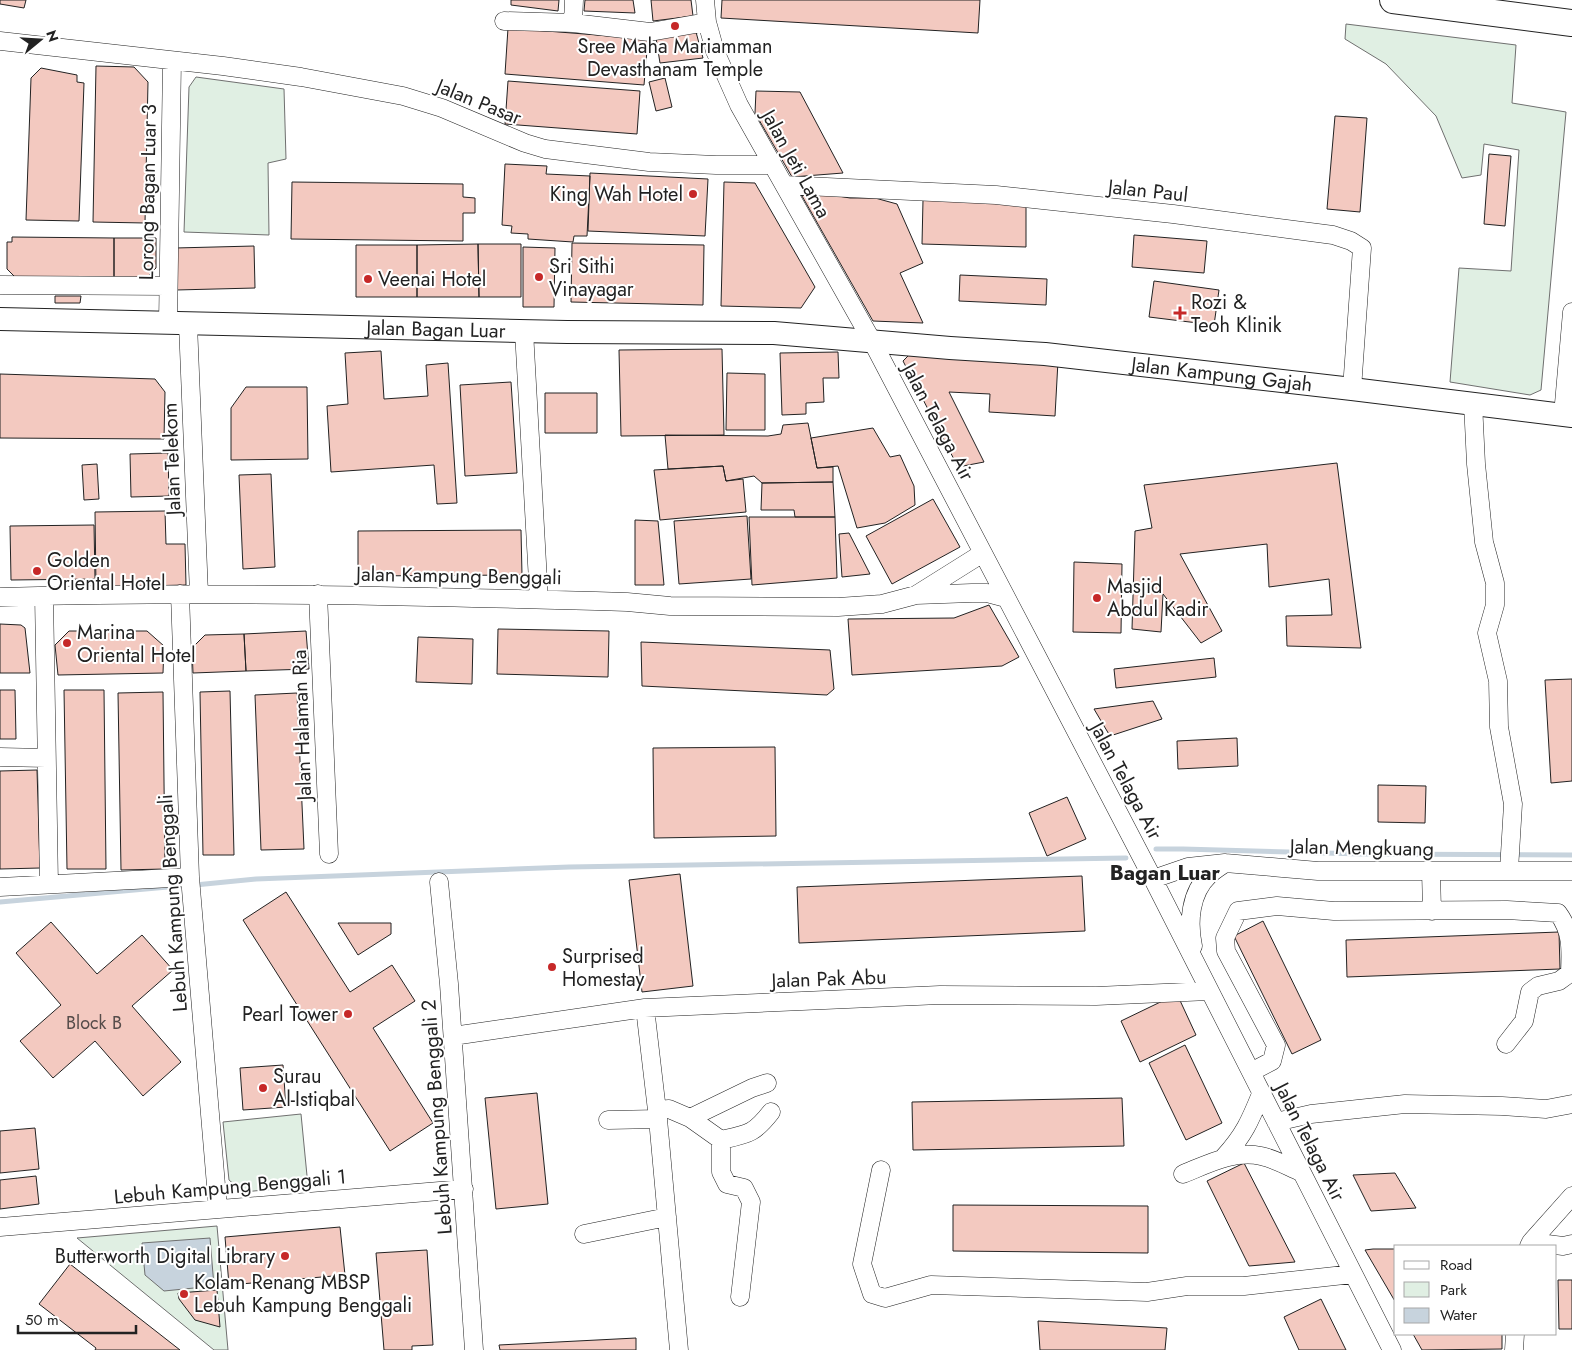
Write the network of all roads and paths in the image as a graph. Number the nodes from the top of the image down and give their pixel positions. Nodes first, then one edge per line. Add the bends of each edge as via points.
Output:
1 (574, 0) edge
2 (705, 0) edge
3 (1392, 0) edge
4 (504, 21) dead end
5 (707, 22) junction
6 (573, 23) junction
7 (1572, 23) edge
8 (0, 41) edge
9 (172, 61) junction
10 (772, 165) junction
11 (784, 185) junction
12 (0, 285) edge
13 (168, 286) junction
14 (1572, 312) edge
15 (0, 319) edge
16 (178, 323) junction
17 (524, 331) junction
18 (872, 341) junction
19 (1569, 385) edge
20 (1352, 389) junction
21 (1473, 403) junction
22 (1568, 416) edge
23 (983, 553) junction
24 (180, 594) junction
25 (198, 594) junction
26 (318, 594) junction
27 (916, 595) junction
28 (44, 596) junction
29 (0, 597) edge
30 (1006, 598) junction
31 (539, 599) junction
32 (0, 757) edge
33 (46, 758) junction
34 (329, 854) dead end
35 (1510, 860) junction
36 (1225, 863) junction
37 (1431, 871) junction
38 (1572, 871) edge
39 (1153, 879) junction
40 (439, 882) dead end
41 (191, 883) junction
42 (49, 884) junction
43 (0, 887) edge
44 (1432, 911) junction
45 (1209, 991) junction
46 (645, 1008) junction
47 (453, 1036) junction
48 (1506, 1044) dead end
49 (1252, 1072) junction
50 (767, 1083) dead end
51 (1261, 1094) junction
52 (1572, 1104) edge
53 (771, 1112) dead end
54 (658, 1115) junction
55 (690, 1118) junction
56 (608, 1120) dead end
57 (1276, 1122) junction
58 (722, 1140) junction
59 (1224, 1157) junction
60 (881, 1170) dead end
61 (1301, 1172) junction
62 (1183, 1174) dead end
63 (464, 1189) junction
64 (1572, 1196) edge
65 (218, 1209) junction
66 (667, 1217) junction
67 (0, 1227) edge
68 (584, 1234) dead end
69 (1530, 1244) edge
70 (1572, 1244) edge
71 (1546, 1245) edge
72 (1557, 1246) edge
73 (1353, 1274) junction
74 (740, 1297) dead end
75 (1515, 1335) edge
76 (474, 1350) edge
77 (678, 1350) edge
78 (1392, 1350) edge
79 (1514, 1350) edge

1 - 6 street
2 - 5 street, Jalan Jeti Lama
3 - 7 highway
4 - 6 street
5 - 6 street via 650,32
5 - 10 street, Jalan Jeti Lama via 720,64
8 - 9 street, Jalan Pasar
9 - 10 street, Jalan Pasar via 301,77 403,96 546,149 649,162
9 - 13 street, Lorong Bagan Luar 3
10 - 11 street, Jalan Jeti Lama
11 - 18 street, Jalan Jeti Lama
11 - 20 street, Jalan Paul via 996,195 1210,219 1333,235 1351,241 1362,248
12 - 13 street
13 - 16 street, Lorong Bagan Luar 3
14 - 19 street
15 - 16 main road, Jalan Bagan Luar
16 - 17 main road, Jalan Bagan Luar
16 - 25 street, Jalan Telekom
17 - 18 main road, Jalan Bagan Luar via 774,332
17 - 31 street
18 - 20 main road, Jalan Kampung Gajah via 1045,354
18 - 23 street, Jalan Telaga Air
19 - 22 street
20 - 21 main road, Jalan Kampung Gajah
21 - 22 main road, Jalan Kampung Gajah
21 - 35 street via 1484,542 1494,583 1494,605 1487,633 1498,682 1499,727 1513,804
23 - 27 street
23 - 30 street, Jalan Telaga Air
24 - 25 street, Jalan Kampung Benggali
24 - 28 street, Jalan Kampung Benggali
24 - 41 street, Lebuh Kampung Benggali
25 - 26 street, Jalan Kampung Benggali
26 - 31 street, Jalan Kampung Benggali
26 - 34 street, Jalan Halaman Ria
27 - 30 street via 980,593
27 - 31 street, Jalan Kampung Benggali via 882,604 838,607 670,606
28 - 29 street, Jalan Kampung Benggali
28 - 33 street
30 - 39 street, Jalan Telaga Air
32 - 33 street
33 - 42 street
35 - 37 street, Jalan Mengkuang
35 - 38 street, Jalan Mengkuang
36 - 37 street, Jalan Mengkuang via 1318,871
36 - 39 street, Jalan Mengkuang via 1188,867
36 - 45 street via 1208,875 1199,890 1189,924 1192,944
37 - 44 street
39 - 45 street, Jalan Telaga Air
40 - 47 street, Lebuh Kampung Benggali 2
41 - 42 street
41 - 65 street, Lebuh Kampung Benggali
42 - 43 street
44 - 48 street via 1558,913 1565,921 1572,935 1570,973 1559,981 1538,986 1530,992 1524,1021
44 - 49 street via 1334,911 1277,906 1238,911 1225,938 1226,951 1276,1044 1272,1061
45 - 46 street, Jalan Pak Abu via 1096,996 940,995
45 - 49 street, Jalan Telaga Air
46 - 47 street, Jalan Pak Abu
46 - 54 street
47 - 63 street, Lebuh Kampung Benggali 2
49 - 51 street, Jalan Telaga Air
50 - 55 street
51 - 57 street, Jalan Telaga Air
51 - 59 street via 1247,1128
52 - 57 street via 1546,1109 1405,1104 1311,1114
53 - 58 street via 748,1134
54 - 55 street via 669,1109
54 - 56 street
54 - 66 street
55 - 58 street
57 - 61 street, Jalan Telaga Air
58 - 74 street via 721,1172 727,1184 744,1188 751,1202
59 - 61 street via 1262,1156
59 - 62 street
60 - 73 street via 862,1264 872,1294 885,1298 931,1285 1147,1292
61 - 73 street, Jalan Telaga Air
63 - 65 street, Lebuh Kampung Benggali 1
63 - 76 street, Lebuh Kampung Benggali 2
64 - 69 street
65 - 67 street, Lebuh Kampung Benggali 1
66 - 68 street
66 - 77 street
69 - 71 street
70 - 72 street
73 - 78 street, Jalan Telaga Air
75 - 79 street

